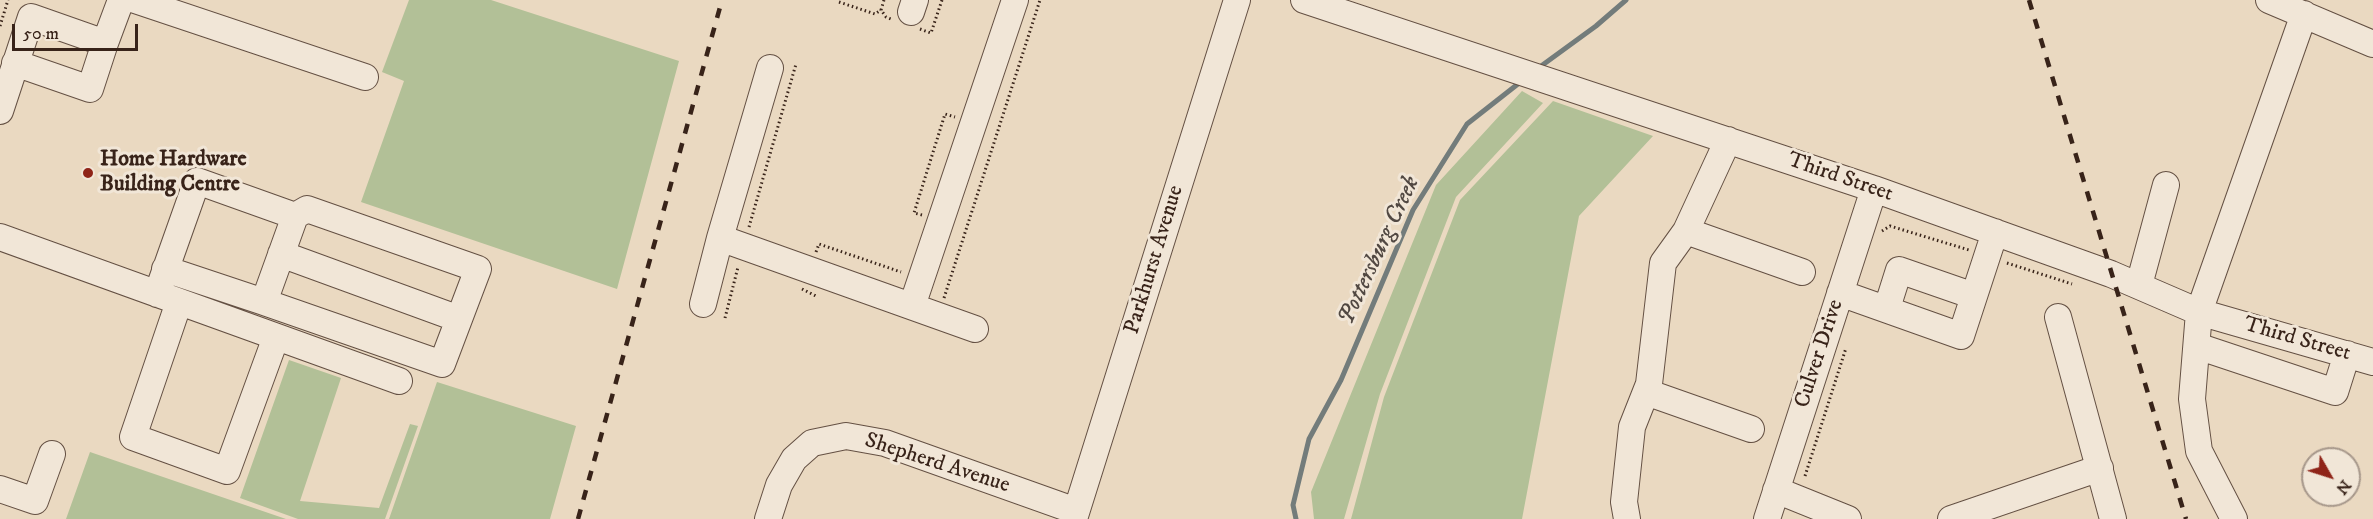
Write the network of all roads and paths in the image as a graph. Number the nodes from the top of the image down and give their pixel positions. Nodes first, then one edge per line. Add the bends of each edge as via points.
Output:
1 (9, 0) edge
2 (121, 0) edge
3 (135, 0) edge
4 (1015, 0) edge
5 (1040, 0) edge
6 (1237, 0) edge
7 (1304, 0) edge
8 (2269, 0) edge
9 (839, 2) dead end
10 (881, 10) dead end
11 (2304, 14) junction
12 (0, 26) edge
13 (105, 42) junction
14 (2373, 44) edge
15 (15, 63) junction
16 (796, 64) dead end
17 (771, 68) dead end
18 (365, 77) dead end
19 (1, 105) edge
20 (963, 119) dead end
21 (1728, 141) junction
22 (2166, 185) dead end
23 (1874, 189) junction
24 (295, 216) junction
25 (929, 217) dead end
26 (1686, 231) junction
27 (1995, 232) junction
28 (1879, 233) dead end
29 (0, 237) edge
30 (720, 238) junction
31 (744, 247) junction
32 (1979, 253) dead end
33 (282, 254) junction
34 (813, 259) dead end
35 (1997, 260) dead end
36 (165, 269) junction
37 (1802, 272) dead end
38 (910, 275) dead end
39 (2077, 284) dead end
40 (2139, 285) junction
41 (1840, 293) junction
42 (1974, 296) junction
43 (168, 298) junction
44 (264, 302) junction
45 (703, 304) dead end
46 (912, 306) junction
47 (1887, 308) junction
48 (2199, 312) junction
49 (939, 316) junction
50 (2058, 317) dead end
51 (725, 318) dead end
52 (459, 319) junction
53 (975, 329) dead end
54 (276, 337) junction
55 (1847, 345) dead end
56 (2197, 346) junction
57 (2347, 354) junction
58 (2373, 362) edge
59 (399, 381) dead end
60 (1646, 392) junction
61 (1751, 429) dead end
62 (52, 454) dead end
63 (2100, 468) junction
64 (1805, 476) dead end
65 (0, 489) edge
66 (1776, 490) junction
67 (1075, 515) edge
68 (768, 519) edge
69 (1627, 519) edge
70 (1767, 519) edge
71 (1848, 519) edge
72 (1951, 519) edge
73 (2113, 519) edge
74 (2234, 519) edge

1 - 12 path
2 - 13 street
3 - 18 street
4 - 46 street
5 - 49 path
6 - 67 street, Parkhurst Avenue
7 - 21 street, Third Street
8 - 11 street
9 - 10 path via 875,14
11 - 14 street
11 - 48 street
13 - 15 street via 31,17
13 - 15 street via 90,89
15 - 19 street
16 - 31 path
17 - 30 street
20 - 25 path via 945,114 914,213
21 - 23 street, Third Street
21 - 26 street
22 - 40 street
23 - 27 street, Third Street
23 - 41 street, Culver Drive
24 - 33 street
24 - 36 street via 197,181
24 - 52 street via 307,209 478,269
26 - 37 street
26 - 60 street via 1663,263
27 - 40 street, Third Street
27 - 42 street
28 - 32 path via 1890,226
29 - 43 street
30 - 31 street
30 - 45 street
31 - 46 street
31 - 51 path
33 - 44 street
33 - 52 street
34 - 38 path via 819,244
35 - 39 path
36 - 43 street
36 - 44 street
40 - 48 street, Third Street
41 - 47 street
41 - 66 street, Culver Drive
42 - 47 street via 1899,270
42 - 47 street via 1961,336
43 - 54 street
43 - 54 street via 133,437 227,471
44 - 52 street via 442,364
46 - 49 street
48 - 56 street
48 - 57 street, Third Street
49 - 53 street
50 - 63 street
54 - 59 street
55 - 64 path
56 - 57 street via 2335,392
56 - 74 street via 2192,399 2199,451
57 - 58 street, Third Street
60 - 61 street
60 - 69 street via 1632,427 1624,502
62 - 65 street via 35,501
63 - 72 street
63 - 73 street
66 - 70 street, Culver Drive
66 - 71 street
67 - 68 street, Shepherd Avenue via 885,443 846,436 812,443 794,459 779,485

